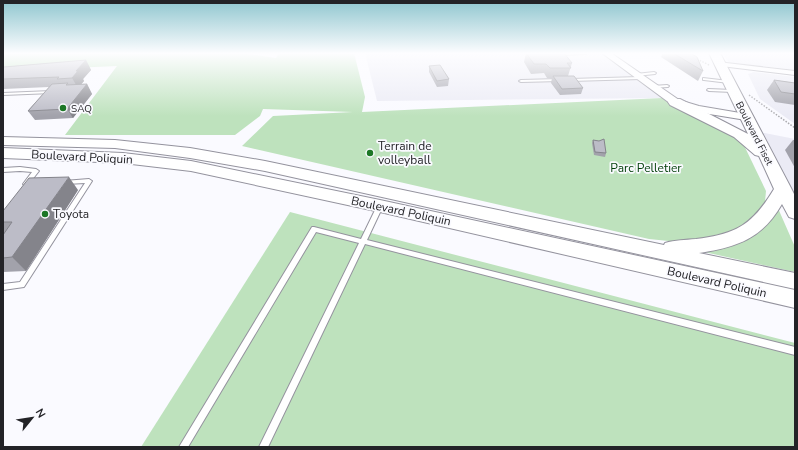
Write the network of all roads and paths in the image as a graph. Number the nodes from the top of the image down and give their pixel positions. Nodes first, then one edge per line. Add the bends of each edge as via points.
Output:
1 (634, 74) edge
2 (650, 74) edge
3 (726, 74) edge
4 (638, 77) junction
5 (704, 79) edge
6 (521, 81) dead end
7 (667, 86) dead end
8 (731, 86) junction
9 (652, 87) junction
10 (709, 90) dead end
11 (56, 92) edge
12 (3, 94) edge
13 (675, 102) junction
14 (746, 117) junction
15 (3, 141) edge
16 (3, 153) edge
17 (768, 160) junction
18 (3, 170) edge
19 (58, 183) edge
20 (26, 184) junction
21 (34, 184) edge
22 (783, 188) junction
23 (20, 192) edge
24 (380, 206) junction
25 (794, 207) edge
26 (363, 242) junction
27 (653, 249) junction
28 (795, 281) edge
29 (727, 284) junction
30 (3, 286) edge
31 (795, 299) edge
32 (795, 307) edge
33 (795, 350) edge
34 (183, 447) edge
35 (263, 447) edge

1 - 4 street
2 - 4 lane
3 - 8 main road, Boulevard Fiset
4 - 6 lane
4 - 9 street
5 - 8 lane
7 - 9 lane
8 - 10 lane
8 - 14 main road, Boulevard Fiset
9 - 13 street
11 - 12 lane
13 - 14 street via 697,109
13 - 17 main road via 739,134
14 - 17 main road, Boulevard Fiset
15 - 27 main road, Boulevard Poliquin via 115,144 190,153 265,166
16 - 24 main road, Boulevard Poliquin via 123,158 191,166
17 - 22 main road, Boulevard Fiset
18 - 20 lane via 36,171
19 - 30 lane via 89,181 22,286
20 - 21 lane
20 - 23 lane
22 - 25 main road, Boulevard Fiset
22 - 27 main road via 764,218 751,230 702,246
24 - 26 lane
24 - 29 main road, Boulevard Poliquin
26 - 33 lane
26 - 34 lane via 314,229
26 - 35 lane
27 - 28 main road, Boulevard Poliquin
29 - 31 main road, Boulevard Poliquin
29 - 32 main road

